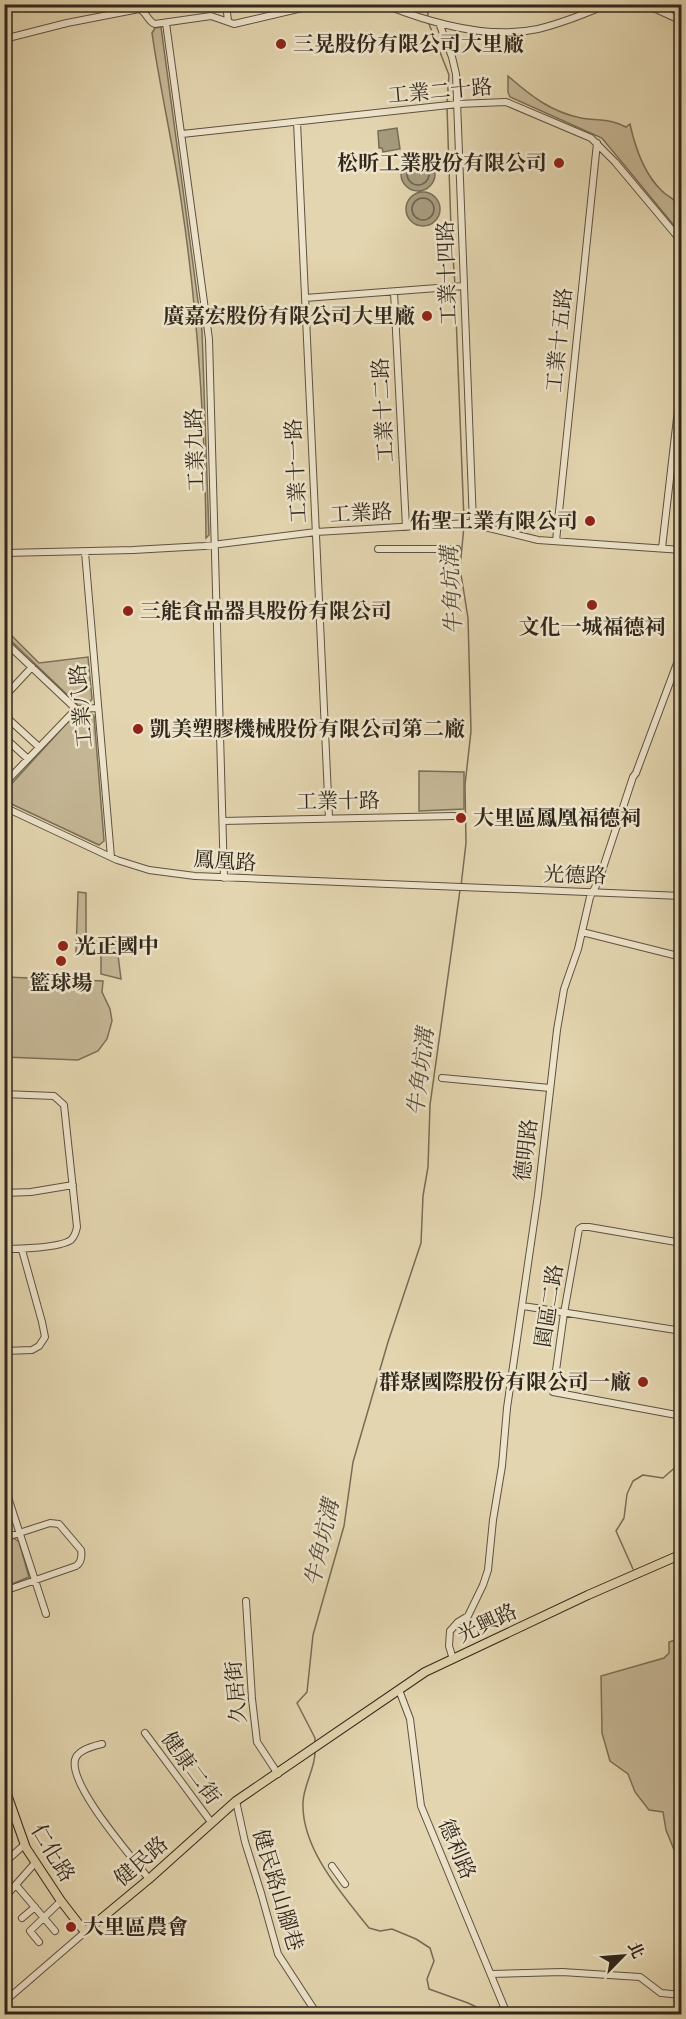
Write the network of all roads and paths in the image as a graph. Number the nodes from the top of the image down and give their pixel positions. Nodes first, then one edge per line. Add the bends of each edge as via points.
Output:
1 (226, 4) edge
2 (319, 4) edge
3 (383, 4) edge
4 (608, 4) edge
5 (636, 4) edge
6 (228, 21) junction
7 (681, 21) edge
8 (437, 22) junction
9 (166, 23) junction
10 (4, 39) edge
11 (456, 104) junction
12 (297, 123) junction
13 (182, 134) junction
14 (597, 143) junction
15 (681, 242) edge
16 (462, 286) junction
17 (394, 292) junction
18 (305, 298) junction
19 (681, 375) edge
20 (472, 524) junction
21 (406, 527) junction
22 (316, 532) junction
23 (556, 541) junction
24 (215, 544) junction
25 (662, 548) junction
26 (378, 549) dead end
27 (457, 549) dead end
28 (681, 550) edge
29 (85, 552) junction
30 (4, 553) edge
31 (4, 641) edge
32 (681, 650) edge
33 (32, 667) junction
34 (674, 669) junction
35 (681, 671) edge
36 (4, 697) edge
37 (76, 708) junction
38 (98, 708) junction
39 (4, 715) edge
40 (4, 737) edge
41 (39, 747) junction
42 (28, 759) junction
43 (4, 784) edge
44 (4, 807) edge
45 (454, 816) dead end
46 (329, 818) junction
47 (223, 821) junction
48 (111, 857) junction
49 (224, 878) junction
50 (467, 887) joint
51 (594, 892) junction
52 (681, 896) edge
53 (582, 932) junction
54 (681, 957) edge
55 (442, 1078) dead end
56 (550, 1088) junction
57 (4, 1094) edge
58 (73, 1185) junction
59 (4, 1193) edge
60 (681, 1243) edge
61 (4, 1249) edge
62 (22, 1250) junction
63 (523, 1306) junction
64 (564, 1313) junction
65 (681, 1331) edge
66 (4, 1351) edge
67 (4, 1402) edge
68 (681, 1416) edge
69 (4, 1428) edge
70 (4, 1485) edge
71 (19, 1533) junction
72 (4, 1538) edge
73 (681, 1554) edge
74 (35, 1581) junction
75 (4, 1591) edge
76 (246, 1601) dead end
77 (46, 1614) dead end
78 (453, 1659) junction
79 (399, 1690) junction
80 (145, 1733) dead end
81 (102, 1744) dead end
82 (307, 1755) joint
83 (278, 1774) junction
84 (4, 1786) edge
85 (6, 1799) edge
86 (236, 1801) junction
87 (14, 1818) junction
88 (4, 1821) edge
89 (211, 1822) junction
90 (24, 1845) junction
91 (4, 1863) edge
92 (34, 1863) junction
93 (332, 1866) dead end
94 (149, 1879) junction
95 (345, 1884) dead end
96 (16, 1885) junction
97 (4, 1898) edge
98 (61, 1901) junction
99 (35, 1907) junction
100 (43, 1917) junction
101 (22, 1918) dead end
102 (55, 1931) dead end
103 (86, 1932) junction
104 (39, 1942) dead end
105 (490, 1974) junction
106 (681, 1995) edge
107 (6, 1998) edge
108 (317, 2014) edge
109 (507, 2014) edge

1 - 6 street
2 - 6 street via 234,24
3 - 8 street
4 - 8 street via 575,18 525,30 488,31
5 - 7 street
6 - 9 street via 211,16
8 - 11 street, 工業十四路 via 455,65
9 - 10 street via 153,23 139,9
9 - 13 street, 工業九路
11 - 12 street, 工業二十路
11 - 14 street, 工業二十路 via 506,102
11 - 16 street, 工業十四路
12 - 13 street, 工業二十路
12 - 18 street, 工業十一路
13 - 24 street, 工業九路 via 208,329
14 - 15 street, 工業二十路
14 - 23 street, 工業十五路
16 - 17 street
16 - 20 street, 工業十四路
17 - 18 street
17 - 21 street, 工業十二路
18 - 22 street, 工業十一路
19 - 25 street
20 - 21 street, 工業路
20 - 23 street, 工業路 via 520,537
21 - 22 street, 工業路
22 - 24 street, 工業路
22 - 46 street, 工業十一路
23 - 25 street, 工業路
24 - 29 street, 工業路
24 - 47 street, 工業九路
25 - 28 street, 工業路
26 - 27 street
29 - 30 street, 工業路
29 - 38 street, 工業八路
31 - 33 street
32 - 34 street, 德明路
33 - 36 street
33 - 37 street
34 - 35 street
34 - 51 street, 德明路
37 - 38 street
37 - 41 street
38 - 48 street, 工業八路
39 - 41 street
40 - 42 street
41 - 42 street
42 - 43 street
44 - 48 street, 鳳凰路
45 - 46 street, 工業十路
46 - 47 street, 工業十路
47 - 49 street, 工業九路
48 - 49 street, 鳳凰路 via 149,870
49 - 50 street, 鳳凰路
50 - 51 street, 光德路
51 - 52 street, 光德路
51 - 53 street, 德明路
53 - 54 street
53 - 56 street, 德明路 via 560,1006
55 - 56 street
56 - 63 street, 德明路
57 - 58 street via 49,1095 62,1100
58 - 59 street
58 - 62 street via 73,1238
60 - 64 street, 園區二路 via 582,1227
61 - 62 street
62 - 66 street via 45,1337 33,1350
63 - 64 street
63 - 78 street, 德明路 via 488,1570 468,1616 450,1631
64 - 65 street
64 - 68 street, 園區二路 via 553,1392
67 - 69 street
70 - 71 street
71 - 72 street
71 - 74 street
71 - 74 street via 59,1524 81,1551 79,1564
73 - 78 main road, 光興路
74 - 75 street
74 - 77 street
76 - 83 street, 久居街 via 257,1742
78 - 79 main road, 光興路
79 - 82 main road, 光興路
79 - 105 street, 德利路 via 410,1719 421,1806
80 - 89 street, 健康二街
81 - 94 street via 75,1757 79,1782
82 - 83 main road, 健民路
83 - 86 main road, 健民路
84 - 85 main road, 仁化路
85 - 87 main road, 仁化路
86 - 89 main road, 健民路
86 - 108 street, 健民路山腳巷 via 278,1954
87 - 88 street
87 - 90 main road, 仁化路
89 - 94 main road, 健民路
90 - 91 street
90 - 92 main road, 仁化路
92 - 96 street
92 - 98 main road, 仁化路
93 - 95 street
94 - 103 main road, 健民路
96 - 97 street
96 - 99 street
98 - 100 street
98 - 103 main road, 仁化路
99 - 100 street
99 - 101 street
100 - 102 street
100 - 104 street via 30,1931
103 - 107 street, 健民路
105 - 106 street via 562,1972 640,1977 661,1994
105 - 109 street, 德利路

